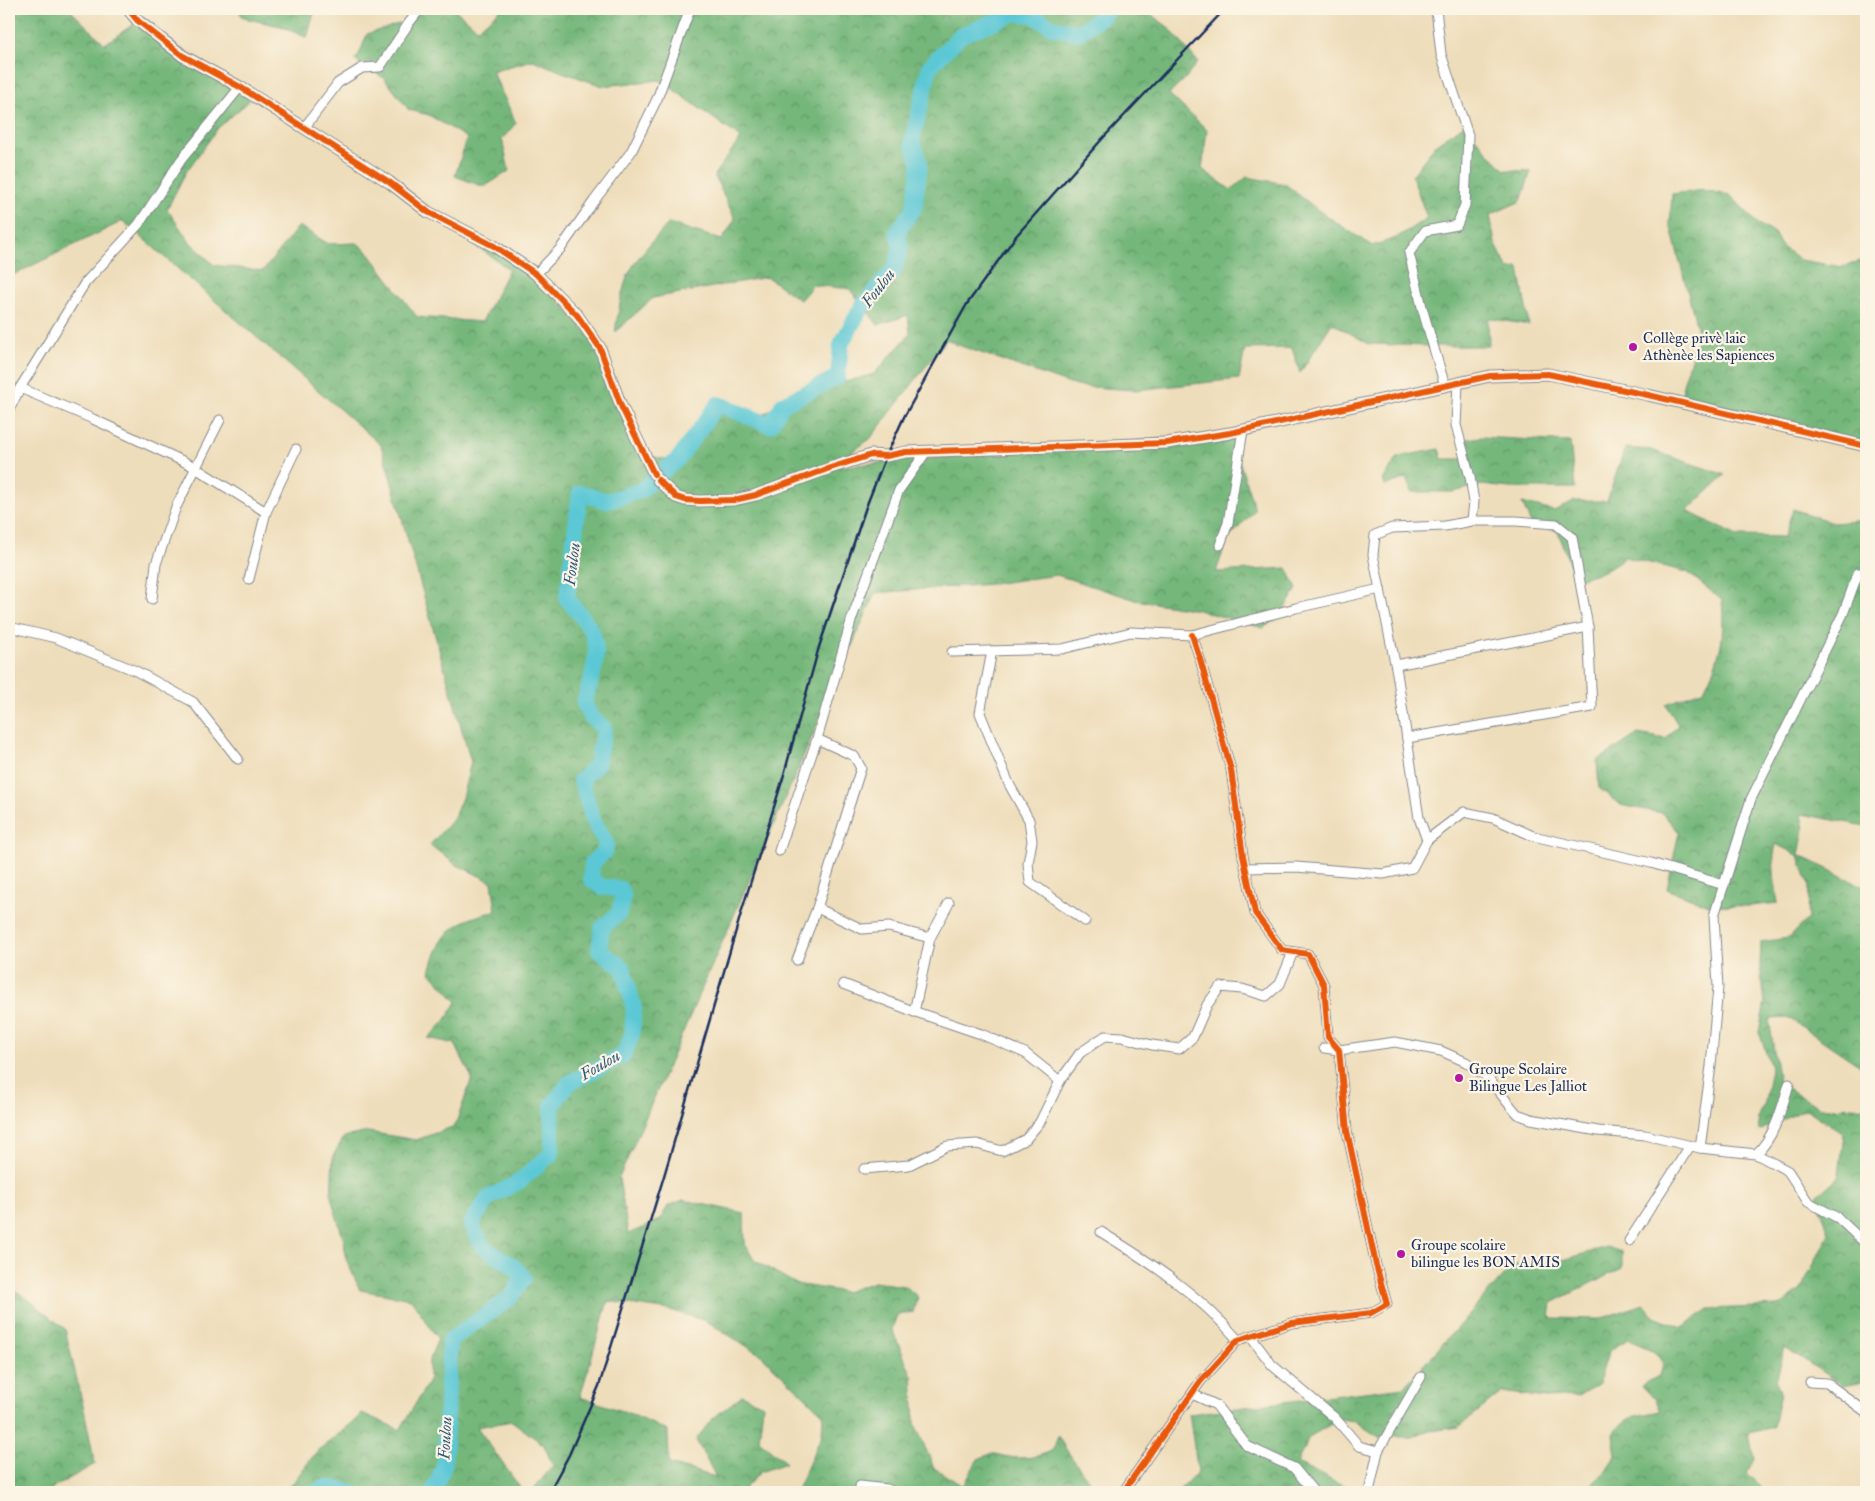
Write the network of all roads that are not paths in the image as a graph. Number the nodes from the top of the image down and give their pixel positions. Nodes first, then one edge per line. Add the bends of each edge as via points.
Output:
1 (128, 9) edge
2 (420, 9) edge
3 (690, 9) edge
4 (1436, 9) edge
5 (240, 86) junction
6 (304, 128) junction
7 (536, 274) junction
8 (1458, 383) junction
9 (1445, 386) junction
10 (20, 388) junction
11 (9, 410) edge
12 (220, 420) dead end
13 (1242, 430) junction
14 (1866, 446) edge
15 (296, 449) dead end
16 (926, 452) junction
17 (196, 468) junction
18 (266, 512) junction
19 (1472, 521) junction
20 (1220, 545) dead end
21 (1866, 573) edge
22 (249, 579) dead end
23 (1380, 589) junction
24 (152, 599) dead end
25 (9, 627) edge
26 (1588, 627) junction
27 (1192, 635) junction
28 (992, 651) junction
29 (952, 652) dead end
30 (1396, 665) junction
31 (1407, 738) junction
32 (818, 739) junction
33 (238, 759) dead end
34 (1428, 840) junction
35 (779, 851) dead end
36 (1246, 868) junction
37 (1724, 885) junction
38 (948, 903) dead end
39 (816, 908) junction
40 (1085, 921) dead end
41 (930, 938) junction
42 (1293, 952) junction
43 (797, 960) dead end
44 (843, 984) dead end
45 (914, 1012) junction
46 (1324, 1048) dead end
47 (1339, 1050) junction
48 (1060, 1082) junction
49 (1789, 1084) dead end
50 (1690, 1146) junction
51 (1700, 1148) junction
52 (1756, 1154) junction
53 (864, 1169) dead end
54 (1101, 1232) dead end
55 (1629, 1241) dead end
56 (1866, 1244) edge
57 (1250, 1336) junction
58 (1238, 1340) junction
59 (1421, 1377) dead end
60 (1810, 1382) dead end
61 (1192, 1394) junction
62 (1866, 1412) edge
63 (1378, 1451) junction
64 (860, 1486) dead end
65 (894, 1492) edge
66 (1123, 1492) edge
67 (1314, 1492) edge
68 (1369, 1492) edge

1 - 5 street via 182,56
2 - 6 street via 380,67 362,68 338,83
3 - 7 street via 657,99 631,152 562,248
4 - 9 street via 1441,54 1468,135 1465,205 1457,225 1425,231 1409,253
5 - 6 street
5 - 10 street via 181,160 139,224 85,282
6 - 7 street via 389,182 428,212 494,246
7 - 16 street via 577,315 600,348 621,406 656,477 676,497 700,501 734,500 870,456
8 - 9 street
8 - 14 street via 1490,376 1548,374
8 - 19 street via 1456,425 1470,476 1474,502
9 - 13 street
10 - 11 street
10 - 17 street
12 - 17 street
13 - 16 street via 1167,443
13 - 20 street via 1228,523
15 - 18 street
16 - 32 street via 899,490 852,618
17 - 18 street
17 - 24 street via 176,507 156,564
18 - 22 street
19 - 23 street via 1446,526 1392,528 1375,535 1373,555
19 - 26 street via 1556,524 1572,537
21 - 37 street via 1858,573 1843,614 1751,799
23 - 27 street
23 - 30 street
25 - 33 street via 56,638 136,671 193,702
26 - 30 street
26 - 31 street via 1592,707
27 - 28 street via 1131,632 1062,649
27 - 36 street via 1231,770
28 - 29 street
28 - 40 street via 980,713 1006,776 1029,820 1032,841 1028,863 1030,882
30 - 31 street
31 - 34 street via 1419,818
32 - 35 street
32 - 39 street via 854,756 861,768
34 - 36 street via 1412,868 1383,874 1296,867
34 - 37 street via 1464,812 1493,818 1533,836
36 - 42 street via 1255,913 1282,950
37 - 51 street via 1714,916 1718,987
38 - 41 street
39 - 41 street via 862,929 889,927
39 - 43 street
41 - 45 street
42 - 47 street via 1308,954 1324,985 1328,1037
42 - 48 street via 1280,984 1266,996 1220,987 1207,1005 1193,1037 1179,1049 1105,1036 1080,1053
44 - 45 street
45 - 48 street via 981,1034 1025,1053
46 - 47 street
47 - 50 street via 1395,1042 1441,1052 1466,1062 1487,1076 1517,1114 1588,1129 1645,1135
47 - 57 street via 1347,1131 1387,1304 1371,1313 1292,1323
48 - 53 street via 1040,1122 1026,1139 1002,1151 977,1144 947,1146 909,1165
49 - 52 street via 1777,1121
50 - 51 street
50 - 55 street
51 - 52 street
52 - 56 street via 1788,1171 1808,1202 1838,1218
54 - 58 street via 1190,1293
57 - 58 street
57 - 63 street via 1272,1365 1335,1418 1359,1446
58 - 61 street
59 - 63 street
60 - 62 street via 1827,1383
61 - 66 street
61 - 67 street via 1216,1405 1247,1446 1294,1468
63 - 68 street
64 - 65 street

